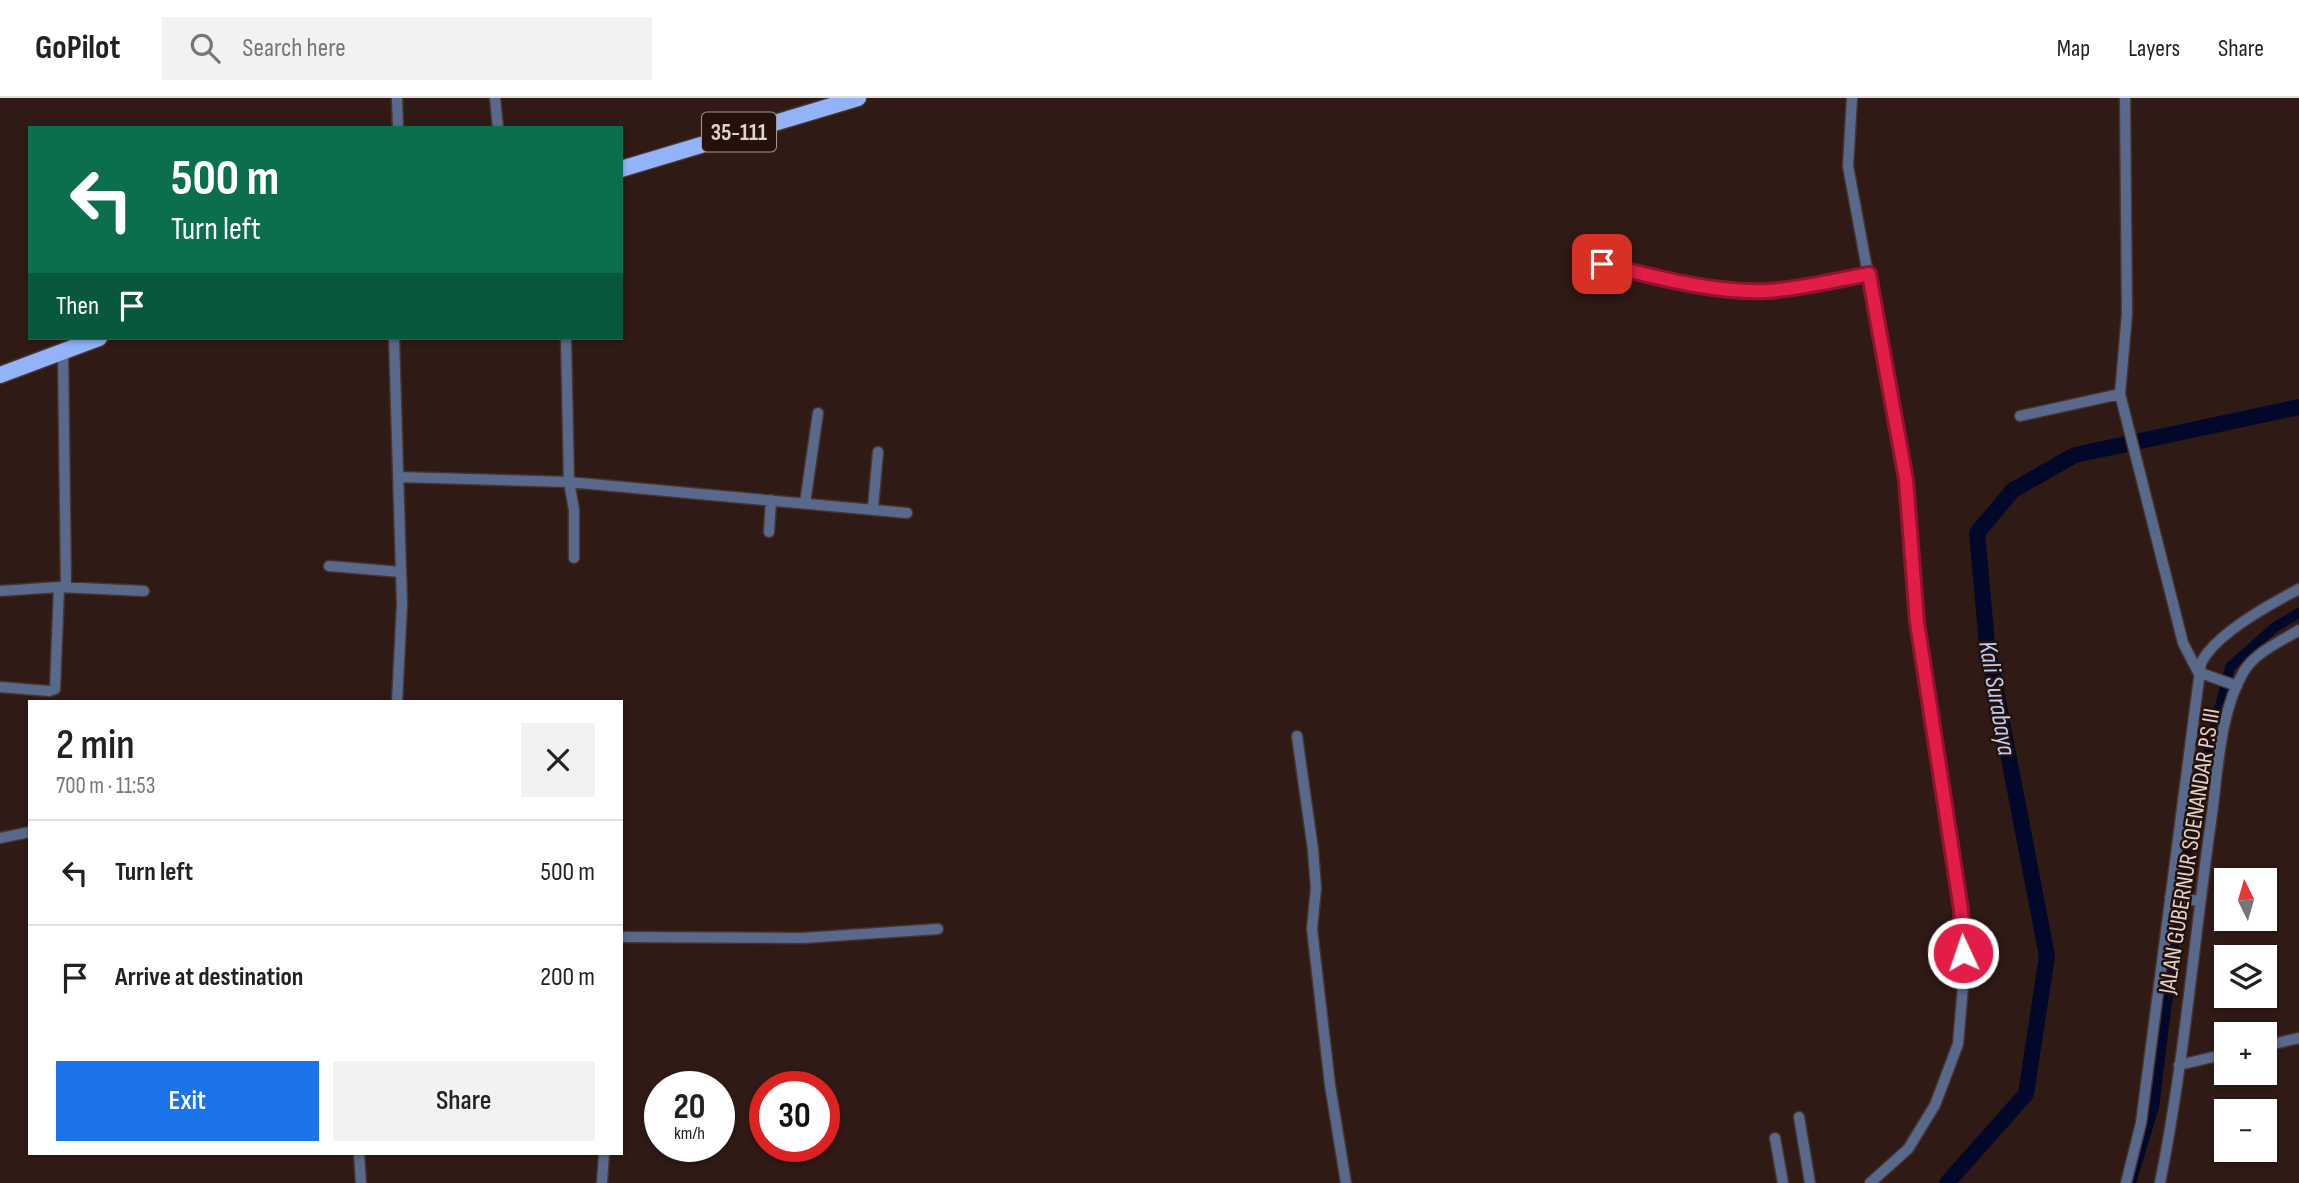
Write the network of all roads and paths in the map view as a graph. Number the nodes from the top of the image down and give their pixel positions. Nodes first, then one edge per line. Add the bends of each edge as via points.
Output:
1 (397, 98) edge
2 (495, 98) edge
3 (858, 98) edge
4 (1852, 98) edge
5 (2125, 98) edge
6 (398, 126) edge
7 (498, 126) edge
8 (623, 168) edge
9 (1602, 264) dead end
10 (1869, 274) junction
11 (93, 340) edge
12 (394, 340) edge
13 (566, 340) edge
14 (63, 351) junction
15 (0, 375) edge
16 (2120, 394) junction
17 (818, 413) dead end
18 (2020, 416) dead end
19 (878, 452) dead end
20 (398, 477) junction
21 (569, 482) junction
22 (771, 500) junction
23 (805, 503) junction
24 (873, 507) junction
25 (906, 513) dead end
26 (768, 532) dead end
27 (574, 558) dead end
28 (330, 566) dead end
29 (401, 572) junction
30 (62, 587) junction
31 (2299, 589) edge
32 (144, 591) dead end
33 (0, 592) edge
34 (2299, 631) edge
35 (2200, 673) junction
36 (2234, 685) junction
37 (0, 687) edge
38 (397, 700) edge
39 (1297, 736) dead end
40 (28, 832) edge
41 (0, 838) edge
42 (2172, 897) junction
43 (2197, 900) junction
44 (938, 929) dead end
45 (623, 937) edge
46 (2299, 1038) edge
47 (2277, 1043) edge
48 (2214, 1057) edge
49 (2179, 1065) junction
50 (1799, 1117) dead end
51 (1775, 1138) dead end
52 (359, 1155) edge
53 (604, 1155) edge
54 (361, 1183) edge
55 (602, 1183) edge
56 (1346, 1183) edge
57 (1783, 1183) edge
58 (1810, 1183) edge
59 (1870, 1183) edge
60 (2126, 1183) edge
61 (2160, 1183) edge

1 - 6 street
2 - 7 street
3 - 8 main road, 35-111
4 - 10 street via 1848,166
5 - 16 street via 2127,314
9 - 10 street via 1686,284 1738,290 1769,291
10 - 59 street via 1906,480 1917,622 1961,910 1964,975 1958,1044 1935,1105 1908,1149
11 - 14 main road
12 - 20 street
13 - 21 street
14 - 15 main road
14 - 30 street
16 - 18 street
16 - 35 street via 2176,625
17 - 23 street
19 - 24 street
20 - 21 street
20 - 29 street
21 - 22 street
21 - 27 street
22 - 23 street
22 - 26 street
23 - 24 street
24 - 25 street
28 - 29 street
29 - 38 street
30 - 32 street
30 - 33 street
30 - 37 street via 55,689
31 - 35 street via 2224,636 2206,652
34 - 36 street, JALAN GUBERNUR SOENANDAR P.S III via 2257,657
35 - 36 street
35 - 42 street
36 - 43 street, JALAN GUBERNUR SOENANDAR P.S III
39 - 56 street via 1313,850 1312,937
40 - 41 street
42 - 43 street
42 - 60 street via 2141,1123
43 - 49 street, JALAN GUBERNUR SOENANDAR P.S III
44 - 45 street via 803,938
46 - 47 street
48 - 49 street
49 - 61 street, JALAN GUBERNUR SOENANDAR P.S III
50 - 58 street
51 - 57 street
52 - 54 street
53 - 55 street

